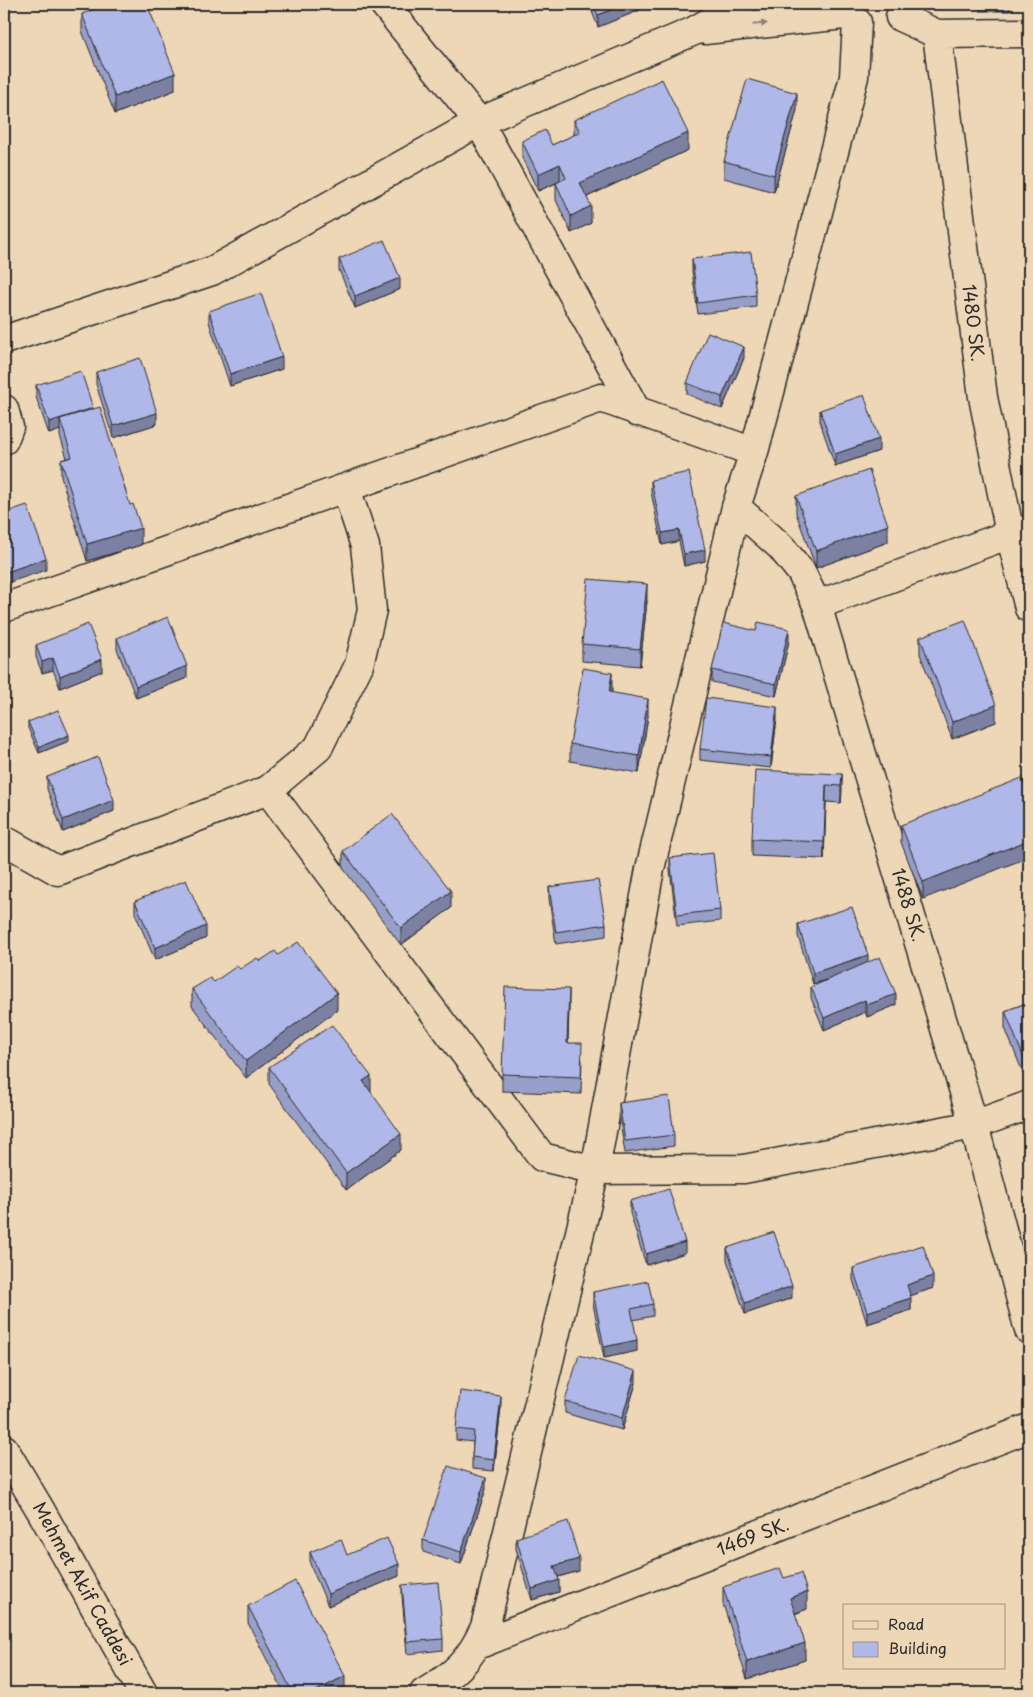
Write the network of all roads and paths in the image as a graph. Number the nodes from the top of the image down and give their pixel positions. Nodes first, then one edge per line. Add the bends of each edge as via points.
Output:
1 (384, 4) edge
2 (741, 4) edge
3 (906, 10) edge
4 (846, 13) edge
5 (694, 31) junction
6 (1029, 33) edge
7 (937, 34) junction
8 (479, 122) junction
9 (4, 340) edge
10 (4, 409) edge
11 (637, 412) junction
12 (4, 440) edge
13 (754, 452) junction
14 (346, 488) junction
15 (736, 507) junction
16 (1020, 532) edge
17 (817, 605) junction
18 (4, 608) edge
19 (1029, 608) edge
20 (268, 790) junction
21 (4, 840) edge
22 (1029, 1105) edge
23 (974, 1125) junction
24 (595, 1170) junction
25 (1029, 1330) edge
26 (1029, 1428) edge
27 (4, 1449) edge
28 (477, 1645) junction
29 (143, 1693) edge
30 (424, 1693) edge

1 - 8 street
2 - 5 street
3 - 4 street via 888,23 872,25
3 - 7 street
5 -> 4 street
4 - 13 street via 854,77
5 - 8 street
6 - 7 street
7 - 16 street, 1480 SK. via 983,397
8 - 9 street via 212,271
8 - 11 street
10 - 12 street via 9,426
11 - 13 street
11 - 14 street via 601,398
13 - 15 street
14 - 18 street
14 - 20 street via 365,546 372,610 359,666 318,748
15 - 17 street, 1488 SK. via 781,546 801,572
15 - 24 street via 650,869
16 - 17 street
16 - 19 street, 1480 SK.
17 - 23 street, 1488 SK.
20 - 21 street via 58,870
20 - 24 street via 542,1158
22 - 23 street
23 - 24 street via 744,1169
23 - 25 street, 1488 SK.
24 - 28 street via 485,1627
26 - 28 street, 1469 SK.
27 - 29 street, Mehmet Akif Caddesi
28 - 30 street via 464,1664

